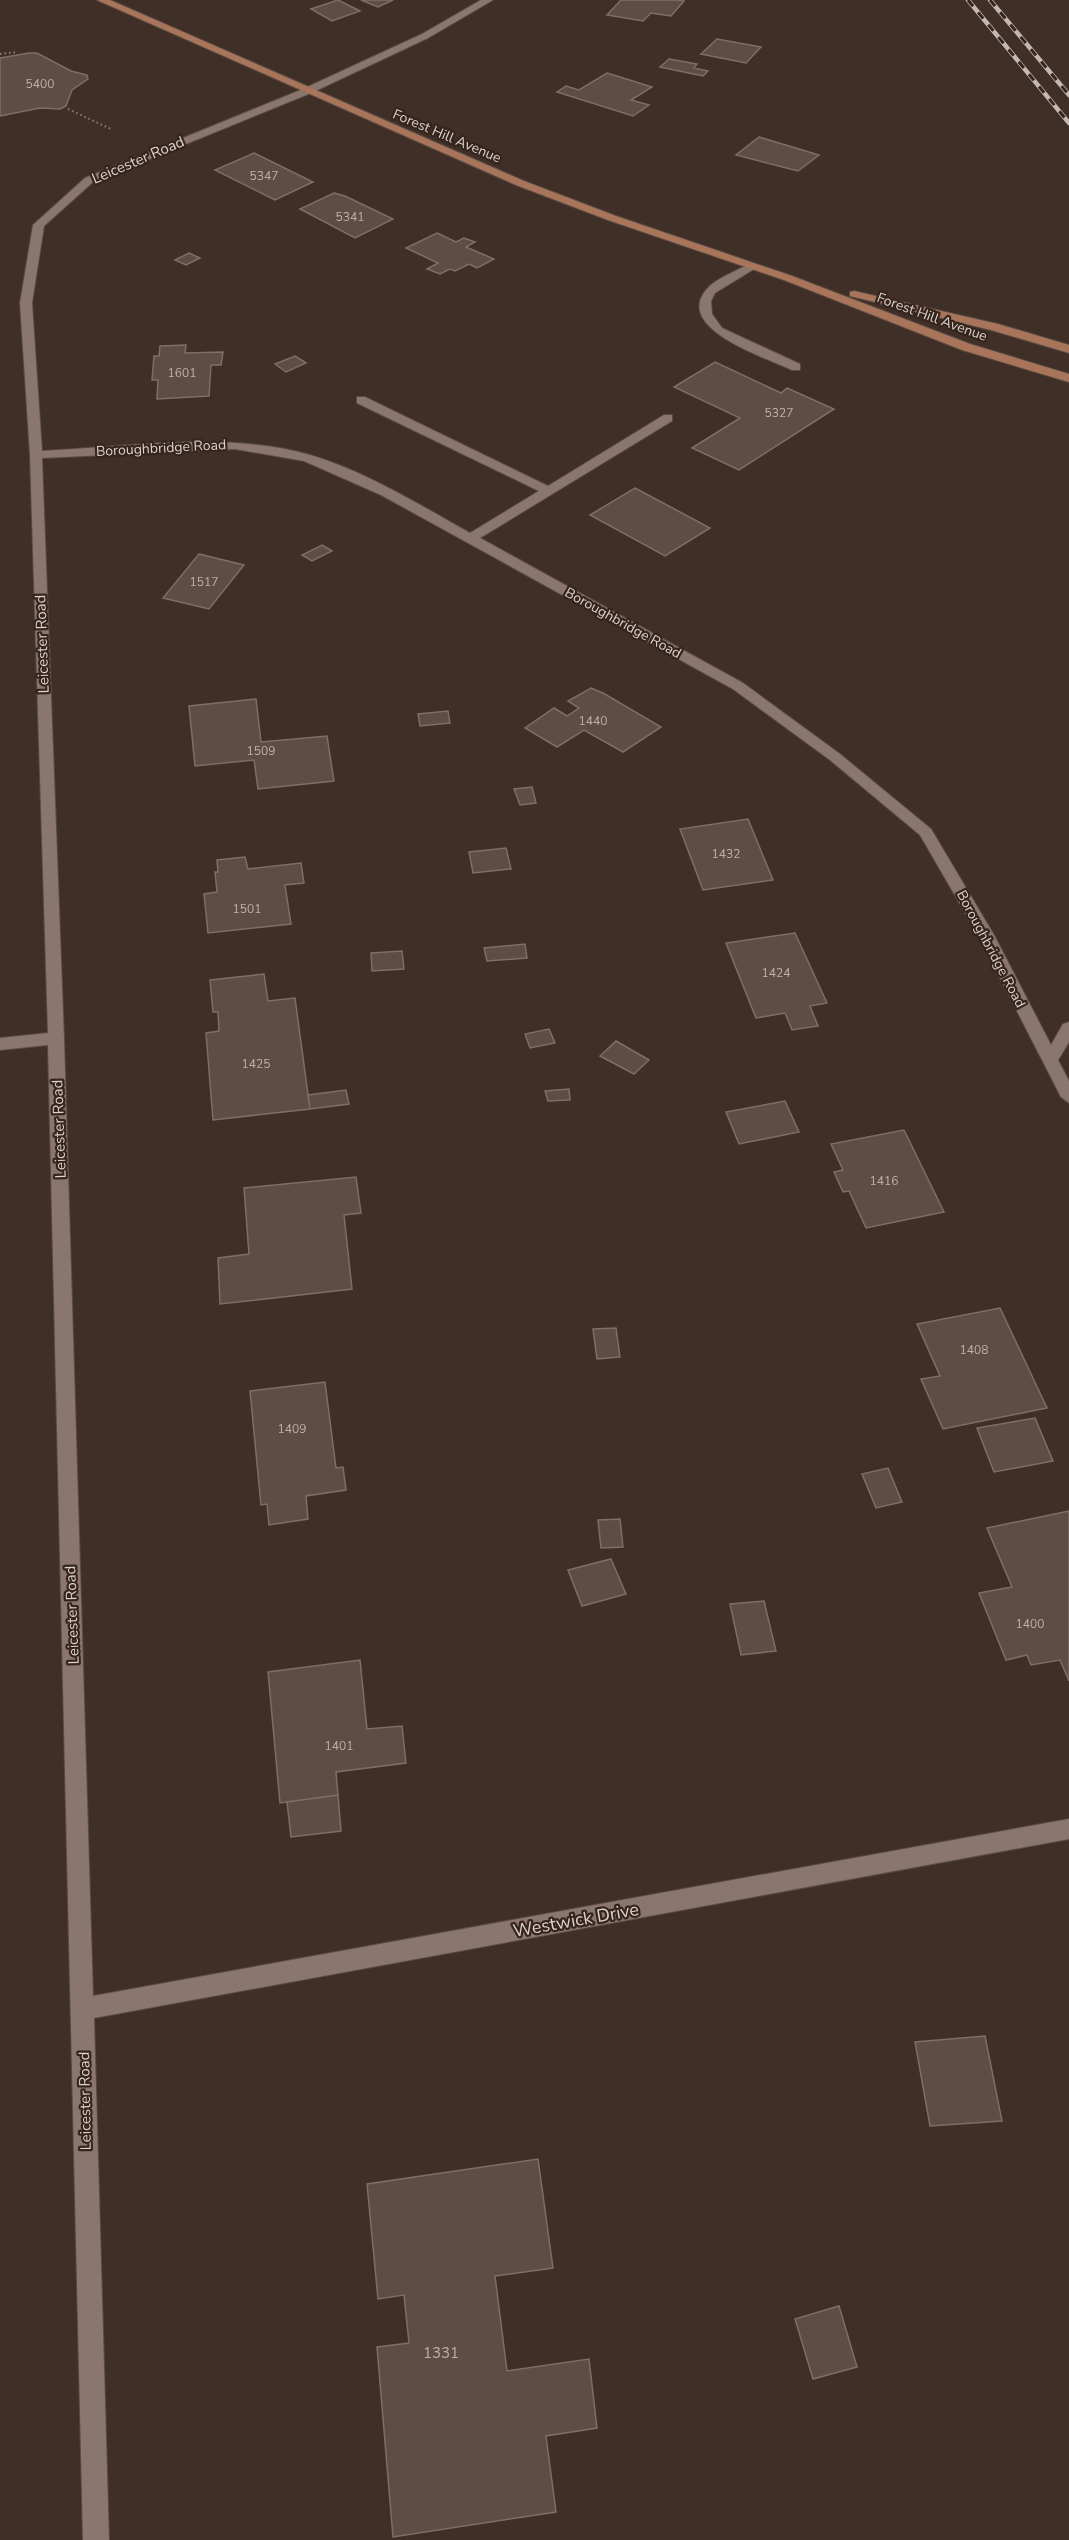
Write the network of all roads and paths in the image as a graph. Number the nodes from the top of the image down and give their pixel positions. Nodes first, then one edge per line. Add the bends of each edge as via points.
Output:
1 (102, 0) edge
2 (488, 0) edge
3 (18, 52) dead end
4 (0, 54) edge
5 (307, 91) junction
6 (68, 109) dead end
7 (114, 130) dead end
8 (753, 266) junction
9 (788, 278) junction
10 (1069, 349) edge
11 (796, 367) dead end
12 (1069, 378) edge
13 (361, 400) dead end
14 (668, 418) dead end
15 (36, 455) junction
16 (548, 491) junction
17 (471, 538) junction
18 (1069, 1028) edge
19 (56, 1038) junction
20 (0, 1044) edge
21 (1050, 1060) junction
22 (1069, 1097) edge
23 (1069, 1829) edge
24 (83, 2009) junction
25 (96, 2540) edge

1 - 5 main road, Forest Hill Avenue
2 - 5 street, Leicester Road via 425,36
3 - 4 path
5 - 8 main road, Forest Hill Avenue via 520,183
5 - 15 street, Leicester Road via 89,180 39,225 26,303
6 - 7 path
8 - 9 main road, Forest Hill Avenue
8 - 11 street via 711,291 705,301 706,314 718,330
9 - 10 main road, Forest Hill Avenue
9 - 12 main road, Forest Hill Avenue via 966,347
13 - 16 street
14 - 16 street
15 - 17 street, Boroughbridge Road via 235,444 307,458 386,492
15 - 19 street, Leicester Road
16 - 17 street
17 - 21 street, Boroughbridge Road via 738,686 835,757 926,832 986,935
18 - 21 street
19 - 20 street
19 - 24 street, Leicester Road
21 - 22 street, Boroughbridge Road
23 - 24 street, Westwick Drive
24 - 25 street, Leicester Road

